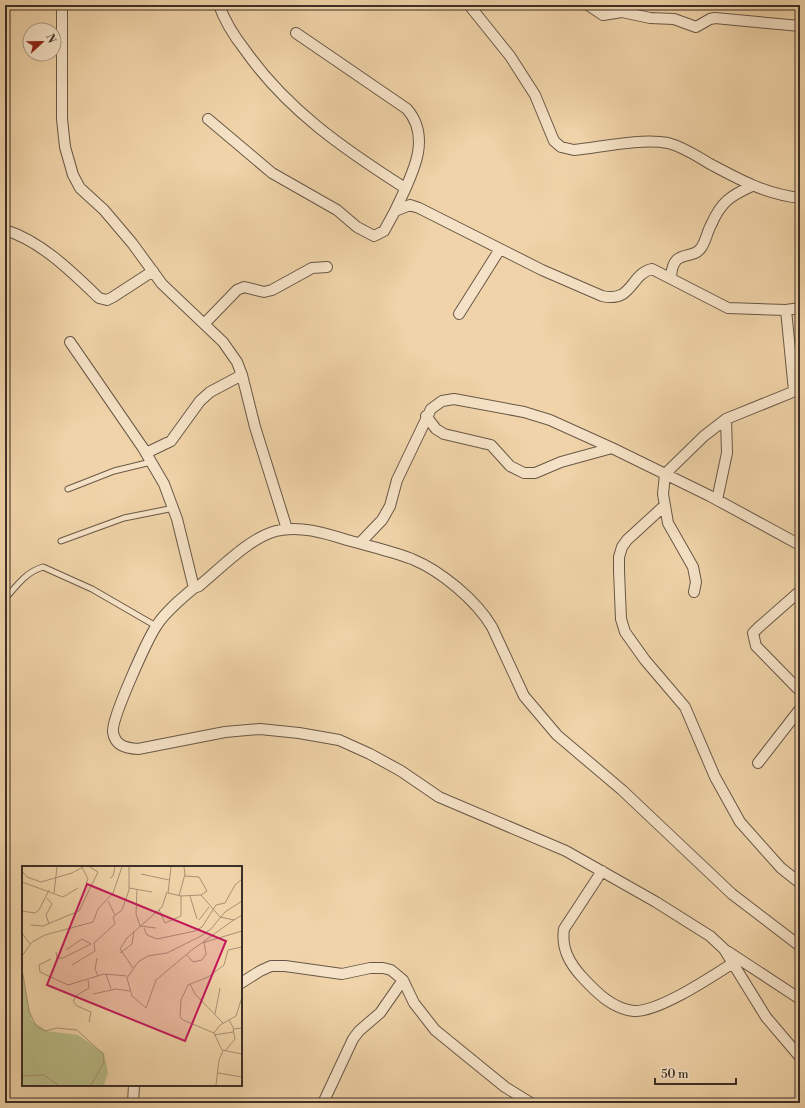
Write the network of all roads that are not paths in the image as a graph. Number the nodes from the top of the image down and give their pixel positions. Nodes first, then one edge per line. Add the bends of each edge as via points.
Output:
1 (62, 5) edge
2 (219, 5) edge
3 (469, 5) edge
4 (588, 5) edge
5 (800, 26) edge
6 (296, 33) dead end
7 (208, 119) dead end
8 (752, 186) junction
9 (405, 188) junction
10 (800, 198) edge
11 (394, 211) junction
12 (5, 230) edge
13 (500, 249) junction
14 (327, 266) dead end
15 (153, 271) junction
16 (671, 277) junction
17 (800, 308) edge
18 (786, 310) junction
19 (460, 314) dead end
20 (204, 324) junction
21 (70, 342) dead end
22 (242, 375) junction
23 (797, 390) edge
24 (426, 416) junction
25 (726, 419) junction
26 (612, 448) junction
27 (149, 457) junction
28 (665, 474) junction
29 (68, 489) dead end
30 (718, 500) junction
31 (664, 506) junction
32 (174, 508) junction
33 (287, 529) junction
34 (61, 540) dead end
35 (360, 543) junction
36 (800, 545) edge
37 (194, 588) junction
38 (800, 591) edge
39 (694, 592) dead end
40 (5, 599) edge
41 (156, 626) junction
42 (800, 691) edge
43 (800, 709) edge
44 (758, 763) dead end
45 (602, 871) junction
46 (800, 884) edge
47 (800, 946) edge
48 (724, 949) junction
49 (733, 963) junction
50 (403, 980) junction
51 (242, 982) edge
52 (800, 999) edge
53 (800, 1057) edge
54 (134, 1086) edge
55 (133, 1103) edge
56 (323, 1103) edge
57 (530, 1103) edge

1 - 15 street via 62,120 69,165 80,188 104,210
2 - 9 street via 234,35 263,76 285,99 356,157
3 - 8 street via 510,56 535,95 554,141 561,147 574,150 654,141 669,144 683,148
4 - 5 street via 603,15 622,12 650,18 674,19 696,27 715,18
6 - 9 street via 407,109 414,117 418,133 418,151 416,166
7 - 11 street via 272,173 337,210 368,234 382,234
8 - 10 street via 779,196
8 - 16 street via 733,195 722,204 701,248 676,261 672,266
9 - 11 street
11 - 13 street via 410,205 419,208
12 - 15 street via 20,235 54,257 99,298 107,300 113,297
13 - 16 street via 602,296 613,298 626,292 650,269
13 - 19 street
14 - 20 street via 312,268 272,290 264,292 244,287 237,290
15 - 20 street via 171,294
16 - 18 street via 728,308
17 - 18 street
18 - 23 street
20 - 22 street via 231,352
21 - 27 street
22 - 27 street via 210,392 200,401 171,441
22 - 33 street via 255,427
23 - 25 street
24 - 26 street via 435,404 442,401 454,399 484,403 550,420
24 - 26 street via 436,429 444,434 491,445 510,466 524,473 535,473 567,460
24 - 35 street via 397,480 390,506 382,520
25 - 28 street via 704,436
25 - 30 street via 727,453
26 - 28 street
27 - 29 lane
27 - 32 street
28 - 30 street
28 - 31 street
30 - 36 street
31 - 39 street via 668,523 695,574
31 - 46 street via 622,547 619,572 621,620 625,632 684,707 715,777 740,822 781,868
32 - 34 lane via 137,514
32 - 37 street
33 - 35 street via 326,534
33 - 37 street via 270,533 248,545
35 - 47 street via 413,560 469,597 492,627 524,696 557,735 622,790 732,894
37 - 41 street
38 - 42 street via 753,633 753,638 756,646
40 - 41 lane via 25,575 43,567 92,589
41 - 45 street via 142,652 115,718 115,740 125,748 138,749 225,732 260,729 339,740 401,771 439,797 566,851
43 - 44 street
45 - 48 street via 710,936
45 - 49 street via 564,929 562,938 567,956 582,977 601,996 611,1003 634,1011 654,1007
48 - 49 street
48 - 52 street
49 - 53 street via 766,1017
50 - 51 street via 391,970 383,968 342,974 271,966
50 - 56 street via 380,1013 353,1039
50 - 57 street via 414,1003 435,1030 505,1087
54 - 55 street

